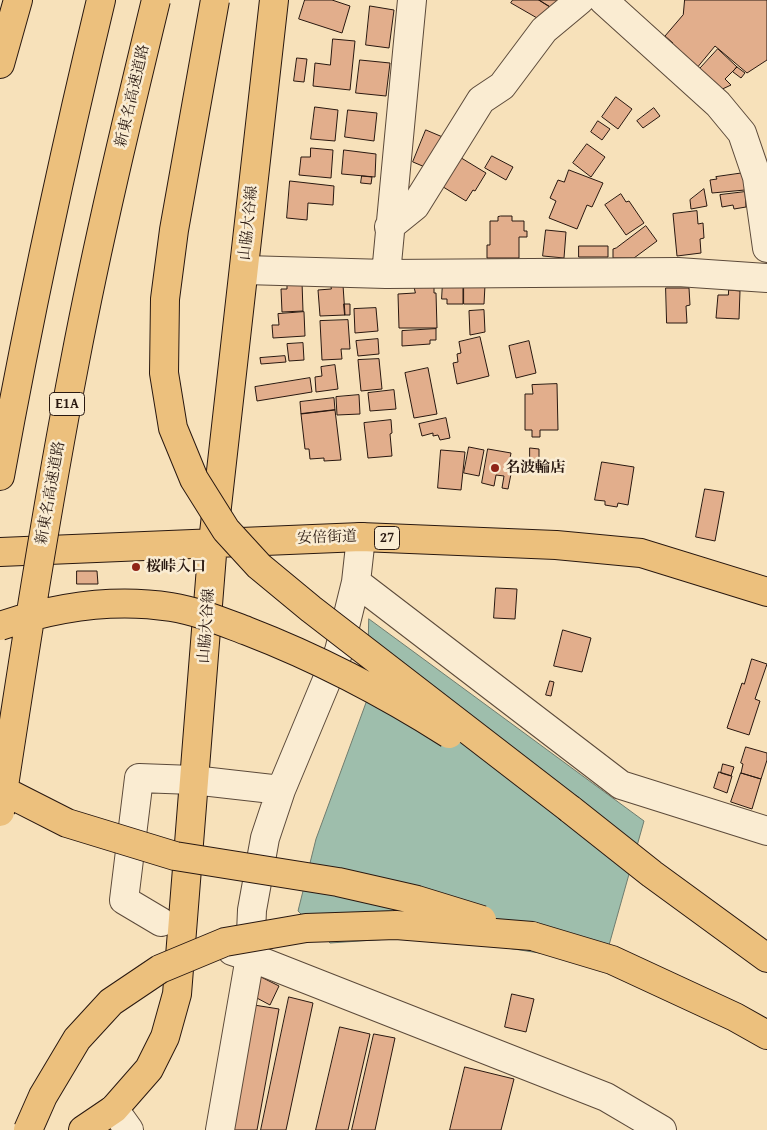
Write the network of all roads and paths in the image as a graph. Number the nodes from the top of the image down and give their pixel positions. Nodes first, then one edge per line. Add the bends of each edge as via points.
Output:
1 (18, 0) edge
2 (101, 0) edge
3 (156, 0) edge
4 (215, 0) edge
5 (274, 0) edge
6 (412, 0) edge
7 (580, 0) edge
8 (603, 0) edge
9 (0, 64) edge
10 (389, 228) junction
11 (767, 248) edge
12 (244, 270) junction
13 (386, 274) junction
14 (767, 278) edge
15 (0, 476) edge
16 (361, 537) junction
17 (213, 542) junction
18 (0, 552) edge
19 (356, 582) junction
20 (767, 592) edge
21 (0, 626) edge
22 (194, 780) junction
23 (0, 789) edge
24 (281, 790) junction
25 (570, 809) junction
26 (0, 812) edge
27 (767, 831) edge
28 (161, 922) dead end
29 (532, 936) junction
30 (204, 942) dead end
31 (250, 958) junction
32 (767, 958) edge
33 (767, 1035) edge
34 (122, 1120) edge
35 (28, 1130) edge
36 (83, 1130) edge
37 (220, 1130) edge
38 (662, 1130) edge

1 - 9 main road
2 - 15 main road via 20,367
3 - 26 main road, 新東名高速道路 / E1A, bridge via 75,360 33,596
4 - 25 main road, bridge via 174,230 165,299 164,373 173,428 194,479 226,530 260,566
5 - 12 main road, 山脇大谷線
6 - 10 street
7 - 10 street via 544,30 502,86 481,100 415,206
8 - 11 street via 718,104 742,133 757,177
10 - 13 street
12 - 13 street
12 - 17 main road, 山脇大谷線
13 - 14 street via 678,272
16 - 17 main road, 安倍街道 / 27
16 - 19 street
16 - 20 main road, 安倍街道 / 27 via 556,544 641,553
17 - 18 main road, 安倍街道 / 27
17 - 22 main road, 山脇大谷線
19 - 24 street via 339,651
19 - 27 street via 621,785
21 - 25 main road, bridge via 32,615 80,605 120,604 172,607 222,621 279,643 341,673 435,725
22 - 24 street
22 - 28 street via 139,778 124,900
22 - 34 main road, 山脇大谷線 via 177,994 165,1037
23 - 29 main road, bridge via 67,823 175,856 338,882 417,900
24 - 31 street via 265,838 252,910
25 - 32 main road
29 - 33 main road via 612,960
29 - 35 main road, bridge via 396,925 306,928 225,942 160,969 111,1002 77,1039 43,1096
30 - 31 street
31 - 37 street
31 - 38 street via 606,1097
34 - 36 main road, 山脇大谷線

